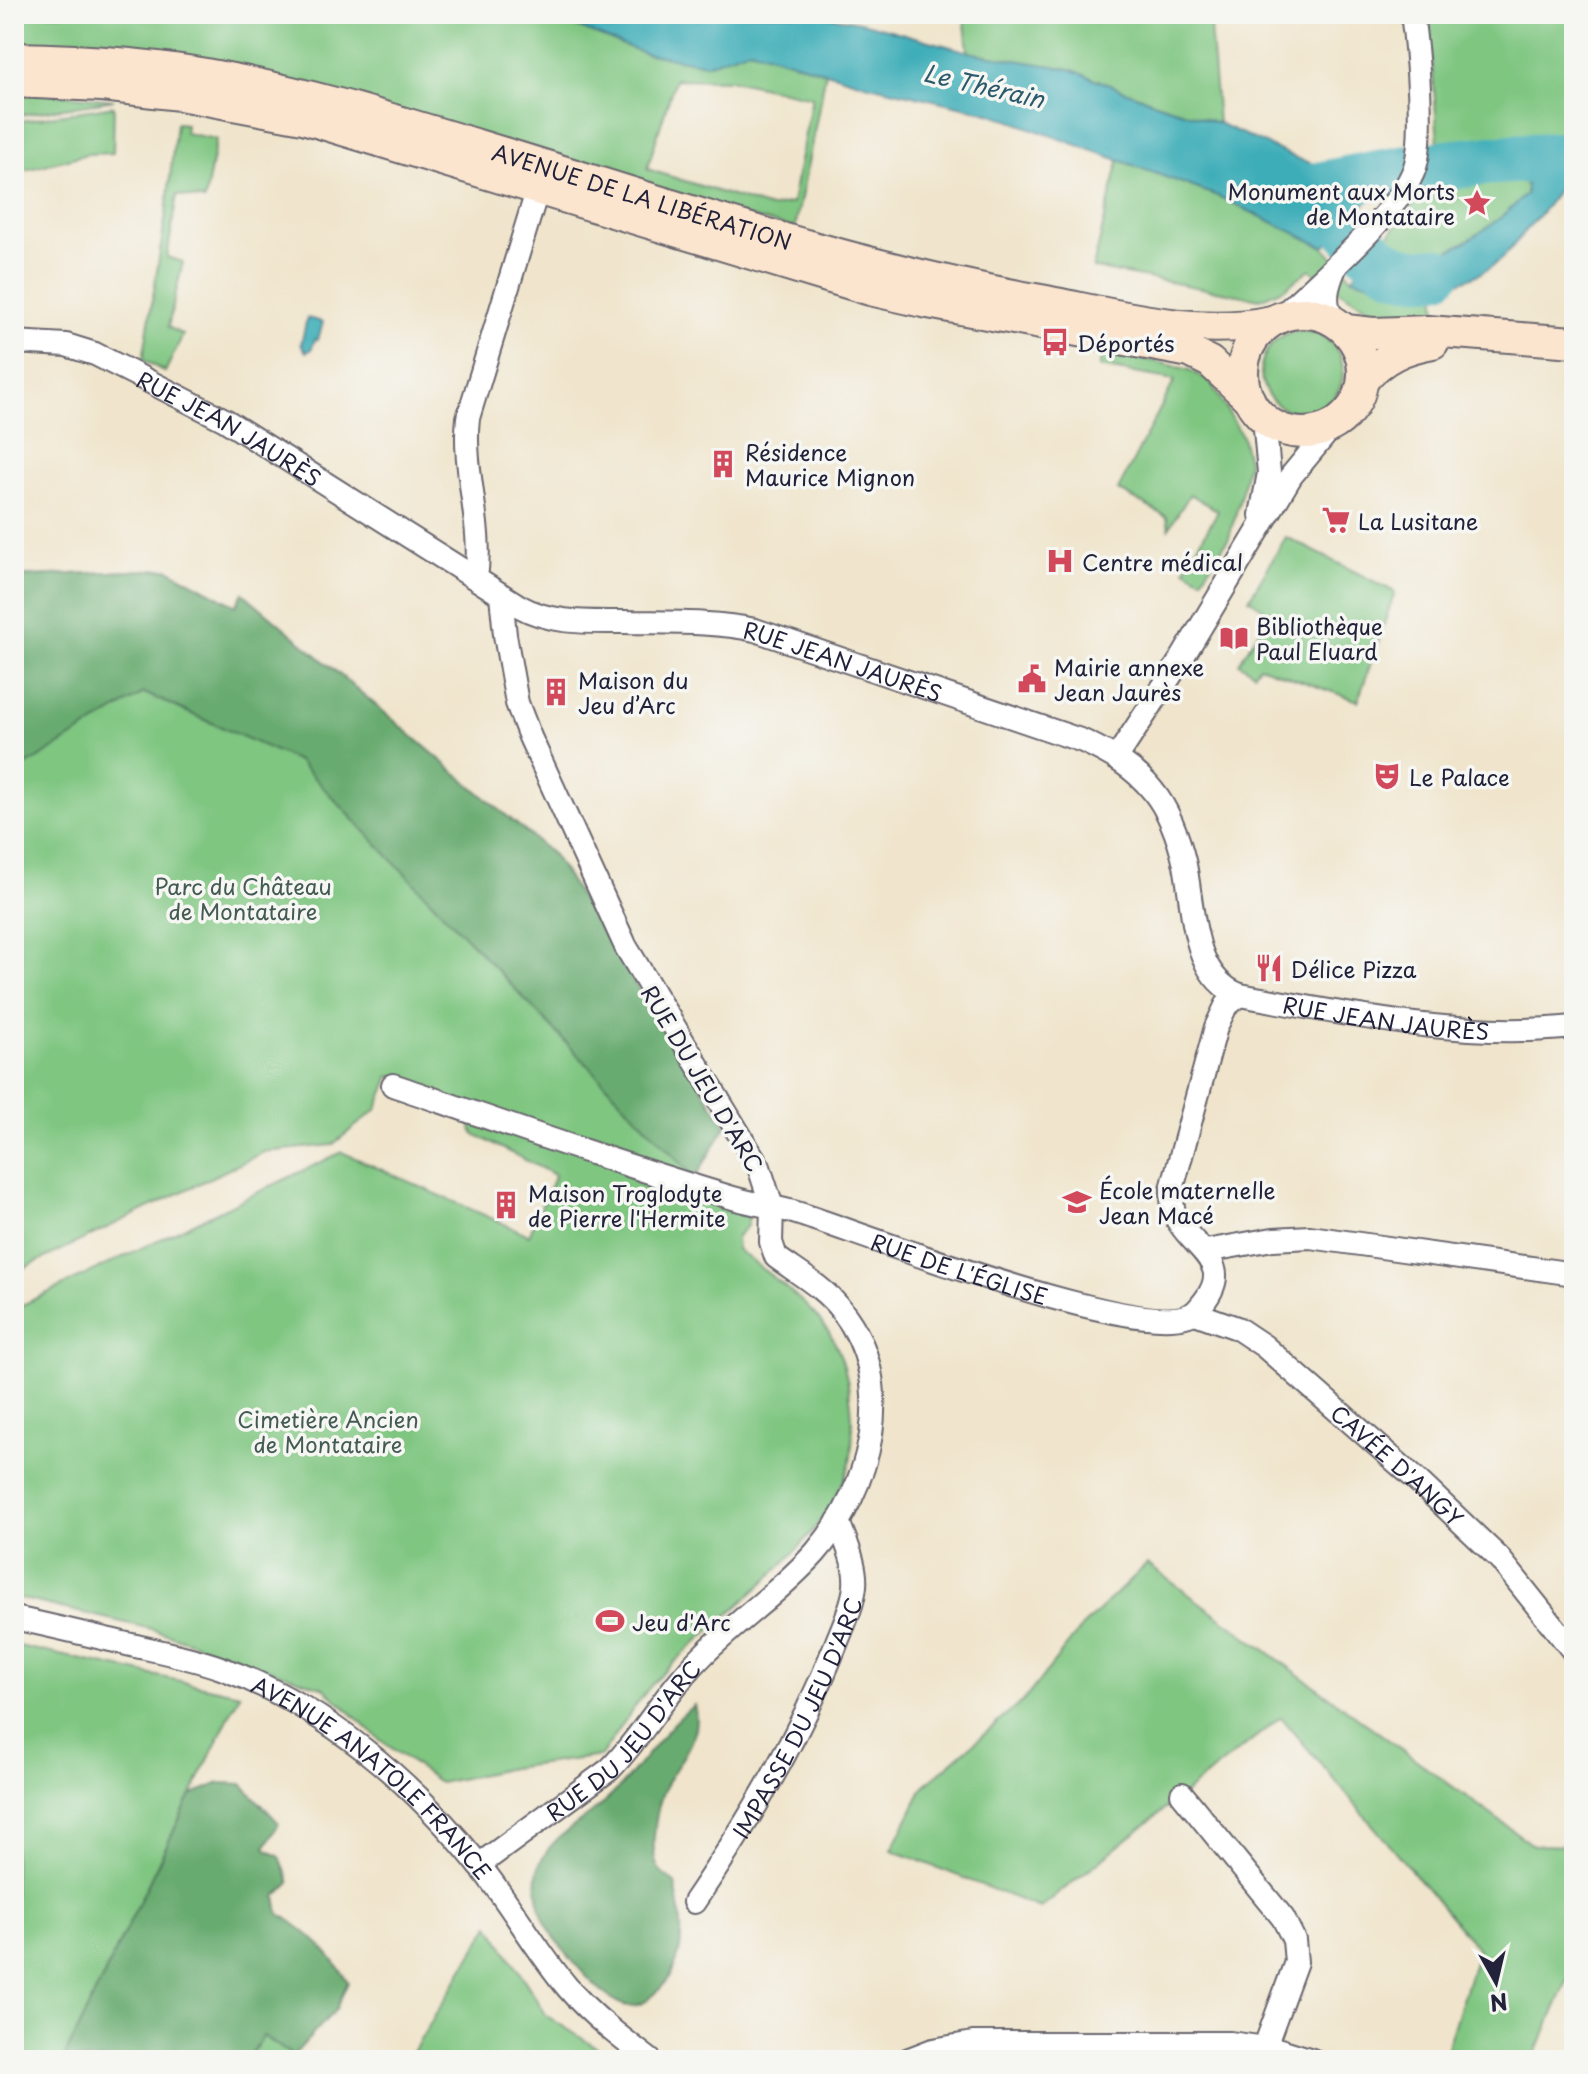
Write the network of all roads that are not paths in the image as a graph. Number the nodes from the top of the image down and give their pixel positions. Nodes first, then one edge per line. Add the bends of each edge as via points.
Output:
1 (1412, 14) edge
2 (14, 58) edge
3 (134, 78) junction
4 (14, 82) edge
5 (541, 177) junction
6 (1337, 264) junction
7 (1276, 319) junction
8 (1339, 325) junction
9 (1481, 337) junction
10 (14, 342) edge
11 (1574, 342) edge
12 (1363, 380) junction
13 (1256, 409) junction
14 (1335, 423) junction
15 (1256, 535) junction
16 (476, 578) junction
17 (501, 595) junction
18 (1117, 757) junction
19 (1240, 995) junction
20 (1574, 1027) edge
21 (393, 1085) dead end
22 (772, 1207) junction
23 (1206, 1251) junction
24 (1574, 1274) edge
25 (1195, 1313) junction
26 (838, 1521) junction
27 (14, 1618) edge
28 (1574, 1652) edge
29 (1182, 1794) dead end
30 (479, 1865) junction
31 (694, 1902) dead end
32 (1263, 2053) edge
33 (650, 2060) edge
34 (907, 2060) edge
35 (1312, 2060) edge

1 - 6 street via 1417,157 1409,181
2 - 3 main road, AVENUE DE LA LIBÉRATION
3 - 4 main road, AVENUE DE LA LIBÉRATION
3 - 5 main road, AVENUE DE LA LIBÉRATION via 225,77 315,97
5 - 7 main road, AVENUE DE LA LIBÉRATION via 937,281 1187,326 1228,328
5 - 13 main road, AVENUE DE LA LIBÉRATION via 870,290 1190,352 1210,362
5 - 16 street via 468,418
6 - 7 street
6 - 8 street via 1327,306
7 - 8 main road via 1307,312
7 - 13 main road via 1253,339 1245,356 1243,374
8 - 9 main road via 1373,333 1428,331
8 - 12 main road via 1355,342
9 - 11 main road
9 - 12 main road via 1406,348 1378,363
10 - 16 street, RUE JEAN JAURÈS via 66,345 122,367 225,420
12 - 14 main road via 1356,402
13 - 14 main road via 1278,427 1294,432
13 - 15 street via 1269,473
14 - 15 street via 1291,476
15 - 18 street
16 - 17 street, RUE JEAN JAURÈS
17 - 18 street, RUE JEAN JAURÈS via 554,620 702,623 755,630
17 - 22 street, RUE DU JEU D'ARC via 517,703 530,737 621,938 759,1167
18 - 19 street, RUE JEAN JAURÈS via 1154,792 1170,820 1206,965 1221,986
19 - 20 street, RUE JEAN JAURÈS via 1444,1029 1514,1032
19 - 23 street via 1226,1006 1216,1027 1172,1189 1174,1215
21 - 22 street, RUE DE L'ÉGLISE
22 - 25 street, RUE DE L'ÉGLISE via 947,1266 1095,1307 1161,1319
22 - 26 street, RUE DU JEU D'ARC via 776,1257 842,1311 859,1339 869,1371 871,1434 853,1496
23 - 24 street via 1310,1237
23 - 25 street via 1214,1280
25 - 28 street, CAVÉE D'ANGY via 1237,1328 1264,1346 1405,1470 1499,1558
26 - 30 street, RUE DU JEU D'ARC via 800,1568 695,1663 610,1769
26 - 31 street, IMPASSE DU JEU D'ARC via 855,1587 843,1625 784,1755
27 - 30 street, AVENUE ANATOLE FRANCE via 200,1662 287,1698 394,1776
29 - 32 street via 1283,1918 1294,1940 1296,1962
30 - 33 street, AVENUE ANATOLE FRANCE via 569,1989
32 - 34 street via 1230,2043 973,2043
32 - 35 street

